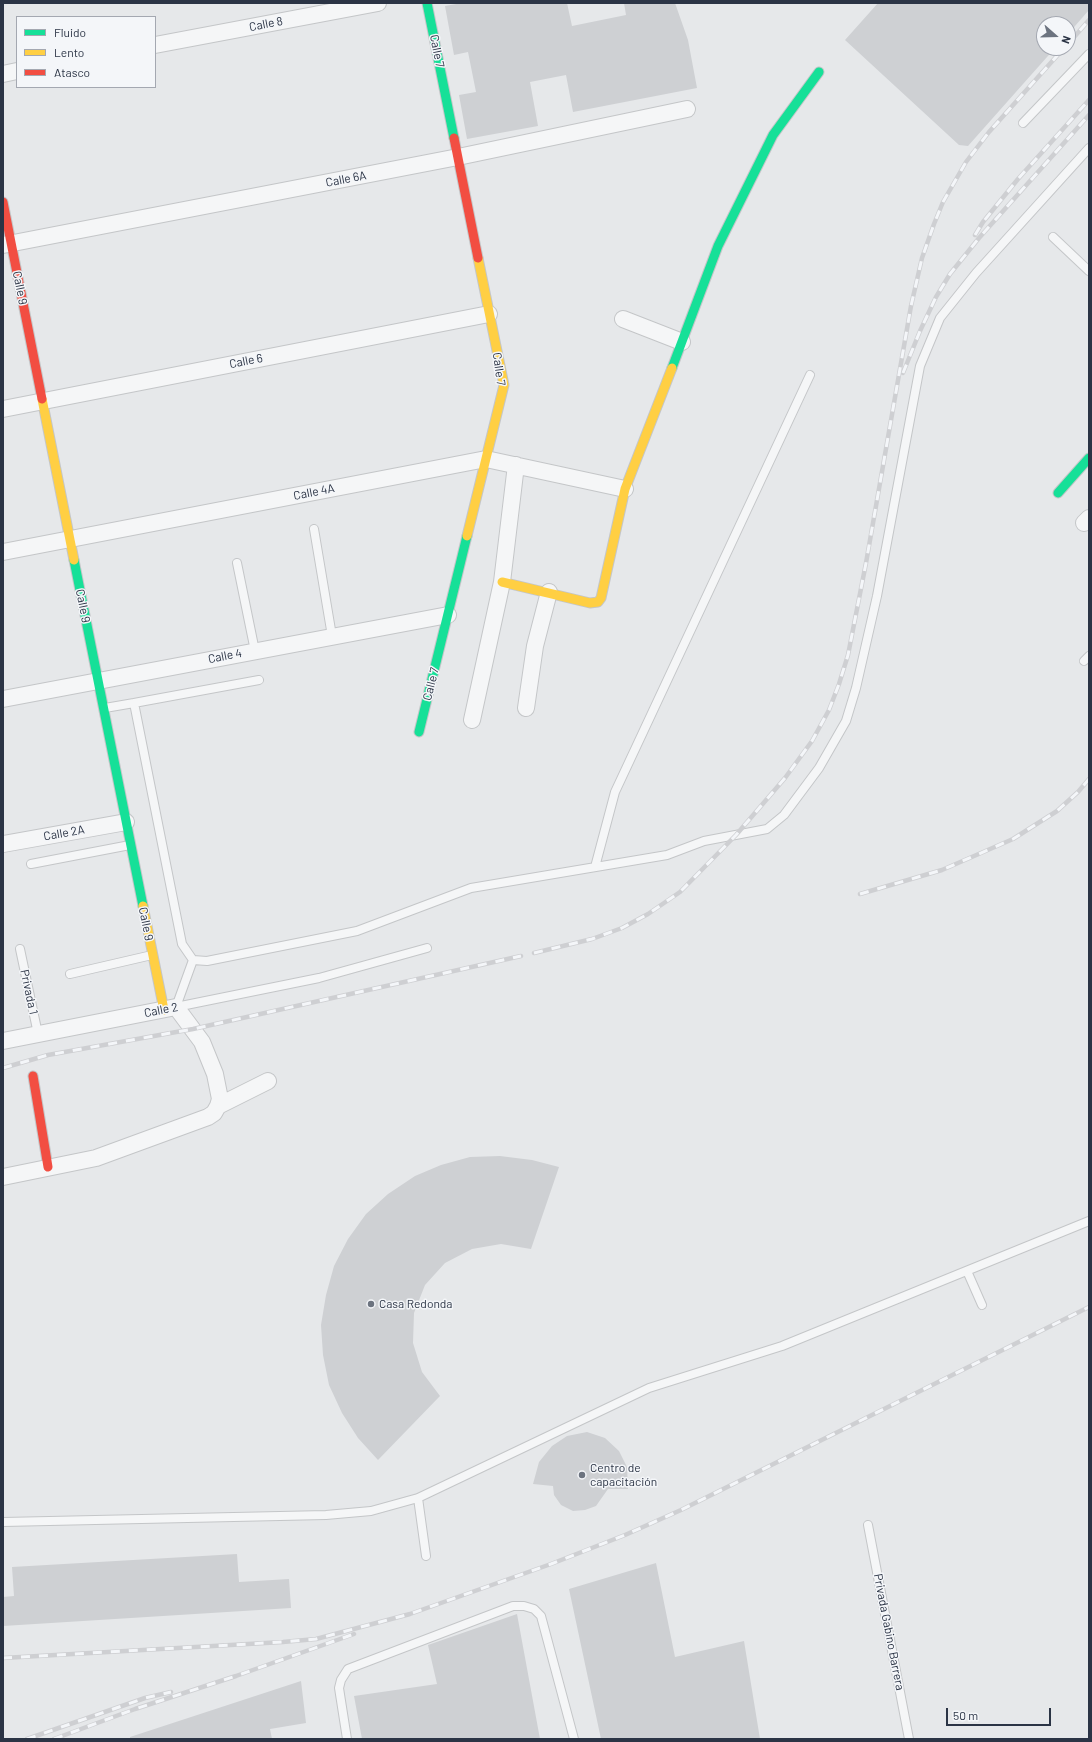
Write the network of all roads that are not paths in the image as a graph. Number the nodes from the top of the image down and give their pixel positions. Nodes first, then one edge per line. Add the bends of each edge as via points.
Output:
1 (378, 3) edge
2 (427, 3) edge
3 (156, 45) edge
4 (1089, 54) edge
5 (16, 71) edge
6 (819, 72) dead end
7 (3, 74) edge
8 (687, 109) dead end
9 (1023, 123) dead end
10 (1089, 148) edge
11 (458, 157) junction
12 (3, 202) edge
13 (1053, 237) dead end
14 (7, 244) edge
15 (1089, 271) edge
16 (489, 314) junction
17 (623, 319) dead end
18 (682, 342) junction
19 (810, 375) dead end
20 (42, 401) junction
21 (3, 409) edge
22 (1089, 458) edge
23 (486, 459) junction
24 (516, 466) junction
25 (625, 489) junction
26 (1058, 493) dead end
27 (314, 529) dead end
28 (70, 539) junction
29 (3, 552) edge
30 (237, 563) dead end
31 (502, 582) junction
32 (549, 592) junction
33 (448, 615) junction
34 (332, 636) junction
35 (255, 651) junction
36 (98, 680) junction
37 (259, 680) dead end
38 (3, 698) edge
39 (134, 704) junction
40 (104, 708) junction
41 (526, 708) dead end
42 (472, 720) dead end
43 (419, 732) dead end
44 (126, 822) junction
45 (3, 844) edge
46 (131, 845) junction
47 (31, 864) dead end
48 (595, 867) junction
49 (427, 948) dead end
50 (20, 949) dead end
51 (153, 955) junction
52 (193, 960) junction
53 (70, 974) dead end
54 (170, 1008) junction
55 (38, 1034) junction
56 (3, 1041) edge
57 (33, 1076) dead end
58 (268, 1081) dead end
59 (218, 1106) junction
60 (48, 1167) junction
61 (3, 1177) edge
62 (1089, 1221) edge
63 (967, 1271) junction
64 (982, 1305) dead end
65 (418, 1498) junction
66 (3, 1522) edge
67 (868, 1525) dead end
68 (426, 1556) dead end
69 (347, 1739) edge
70 (574, 1739) edge
71 (909, 1739) edge

1 - 3 street, Calle 8
2 - 11 street, Calle 7
4 - 9 lane
5 - 7 street
6 - 18 street via 773,135 749,182 718,246
8 - 11 street, Calle 6A
10 - 48 lane via 976,273 940,318 920,366 877,596 856,688 846,721 819,768 784,815 767,829 704,841 667,855
11 - 14 street, Calle 6A
11 - 16 street, Calle 7
12 - 14 street, Calle 9
13 - 15 lane
14 - 20 street, Calle 9
16 - 20 street, Calle 6
16 - 23 street, Calle 7 via 504,385
17 - 18 street
18 - 25 street
19 - 48 lane via 616,792
20 - 21 street, Calle 6
20 - 28 street, Calle 9
22 - 26 street
23 - 24 street, Calle 4A
23 - 28 street, Calle 4A
23 - 33 street, Calle 7
24 - 25 street, Calle 4A
24 - 31 street
25 - 32 street via 601,598 598,602 590,603
27 - 34 lane
28 - 29 street, Calle 4A
28 - 36 street, Calle 9
30 - 35 lane
31 - 32 street
31 - 42 street
32 - 41 street via 534,646
33 - 34 street, Calle 4
33 - 43 street, Calle 7
34 - 35 street, Calle 4
35 - 36 street, Calle 4
36 - 38 street, Calle 4
36 - 40 street, Calle 9
37 - 39 lane
39 - 40 lane
39 - 52 lane via 182,944
40 - 44 street, Calle 9
44 - 45 street, Calle 2A
44 - 46 street, Calle 9
46 - 47 lane
46 - 51 street, Calle 9
48 - 52 lane via 471,888 357,931 207,961
49 - 54 lane, Calle 2 via 318,978
50 - 55 lane, Privada 1
51 - 53 lane
51 - 54 street, Calle 9
52 - 54 lane
54 - 55 street, Calle 2
54 - 59 street via 202,1042 215,1074 219,1093
55 - 56 street, Calle 2
57 - 60 street
58 - 59 street
59 - 60 street via 208,1117 96,1158
60 - 61 street
62 - 63 lane
63 - 64 lane
63 - 65 lane via 782,1346 649,1388
65 - 66 lane via 371,1511 326,1515
65 - 68 lane
67 - 71 lane, Privada Gabino Barrera
69 - 70 lane via 339,1688 340,1680 348,1669 513,1606 534,1608 542,1616

